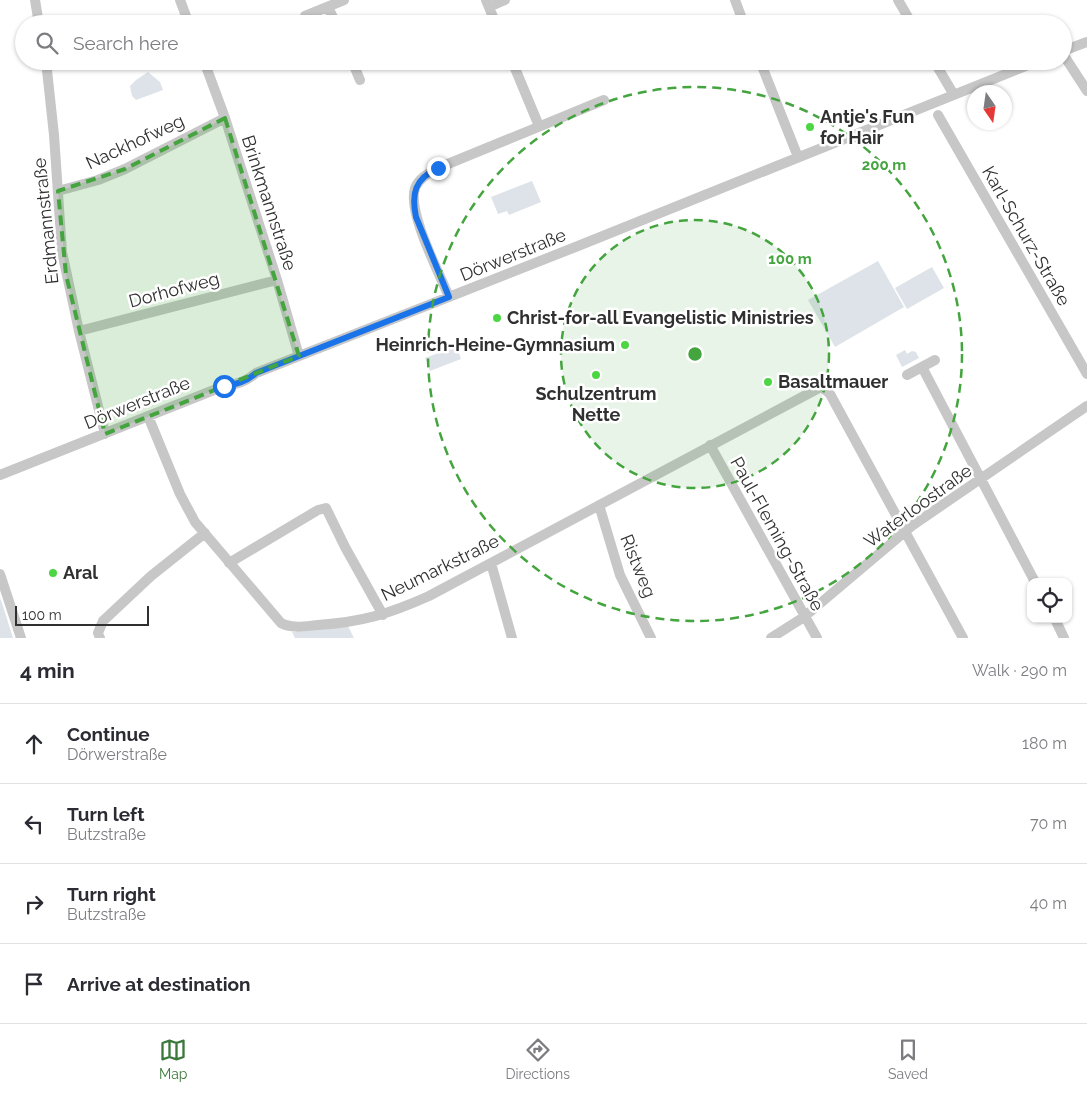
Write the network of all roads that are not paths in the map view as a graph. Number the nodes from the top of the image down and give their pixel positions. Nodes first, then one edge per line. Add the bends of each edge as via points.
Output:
1 (35, 0) edge
2 (180, 0) edge
3 (344, 0) edge
4 (505, 0) edge
5 (735, 0) edge
6 (898, 0) edge
7 (487, 4) edge
8 (328, 7) junction
9 (38, 15) edge
10 (186, 15) edge
11 (308, 15) edge
12 (332, 15) edge
13 (741, 15) edge
14 (907, 15) edge
15 (1087, 42) edge
16 (1072, 49) edge
17 (1072, 67) edge
18 (47, 70) edge
19 (207, 70) edge
20 (356, 70) edge
21 (516, 70) edge
22 (764, 70) edge
23 (939, 70) edge
24 (1016, 70) edge
25 (360, 80) dead end
26 (1087, 91) edge
27 (954, 95) junction
28 (604, 100) dead end
29 (938, 115) dead end
30 (225, 118) junction
31 (539, 126) junction
32 (798, 157) junction
33 (58, 192) junction
34 (277, 280) junction
35 (449, 297) junction
36 (79, 331) junction
37 (299, 356) junction
38 (935, 360) dead end
39 (922, 367) junction
40 (1087, 374) edge
41 (907, 375) dead end
42 (1087, 406) edge
43 (148, 416) junction
44 (104, 434) junction
45 (710, 445) junction
46 (0, 475) edge
47 (981, 480) junction
48 (600, 505) junction
49 (905, 532) junction
50 (204, 533) junction
51 (229, 563) junction
52 (491, 563) junction
53 (0, 574) edge
54 (1033, 578) edge
55 (383, 615) junction
56 (804, 617) junction
57 (1056, 623) edge
58 (21, 638) edge
59 (100, 638) edge
60 (512, 638) edge
61 (651, 638) edge
62 (771, 638) edge
63 (816, 638) edge
64 (963, 638) edge
65 (1064, 638) edge

1 - 9 street
2 - 10 street
3 - 8 street
4 - 7 street
5 - 13 street
6 - 14 street
8 - 11 street
8 - 12 street
15 - 16 street
17 - 26 street
18 - 33 street, Erdmannstraße
19 - 30 street, Brinkmannstraße
20 - 25 street
21 - 31 street
22 - 32 street
23 - 27 street
24 - 27 street, Dörwerstraße
27 - 32 street, Dörwerstraße
28 - 31 street
29 - 40 street, Karl-Schurz-Straße
30 - 33 street, Nackhofweg via 125,169
30 - 34 street, Brinkmannstraße
31 - 35 street via 435,169 416,187 413,197 416,217
32 - 35 street, Dörwerstraße
33 - 36 street, Erdmannstraße via 62,252
34 - 36 street, Dorhofweg
34 - 37 street, Brinkmannstraße
35 - 37 street, Dörwerstraße
36 - 44 street, Erdmannstraße
37 - 43 street, Dörwerstraße via 242,382
38 - 39 street
39 - 41 street
39 - 47 street
42 - 47 street, Waterloostraße
43 - 44 street, Dörwerstraße
43 - 50 street, Neumarkstraße via 180,494
44 - 46 street, Dörwerstraße
45 - 48 street, Neumarkstraße
45 - 49 street, Neumarkstraße via 823,388 830,394
45 - 56 street, Paul-Fleming-Straße
47 - 49 street, Waterloostraße
47 - 54 street
48 - 52 street, Neumarkstraße
48 - 61 street, Ristweg via 620,575
49 - 56 street, Waterloostraße
49 - 64 street
50 - 51 street, Neumarkstraße
50 - 59 street via 103,621 98,633
51 - 55 street, Neumarkstraße via 287,626 351,622
51 - 55 street via 326,508
52 - 55 street, Neumarkstraße via 429,596
52 - 60 street
53 - 58 street
56 - 62 street, Waterloostraße
56 - 63 street, Paul-Fleming-Straße
57 - 65 street

